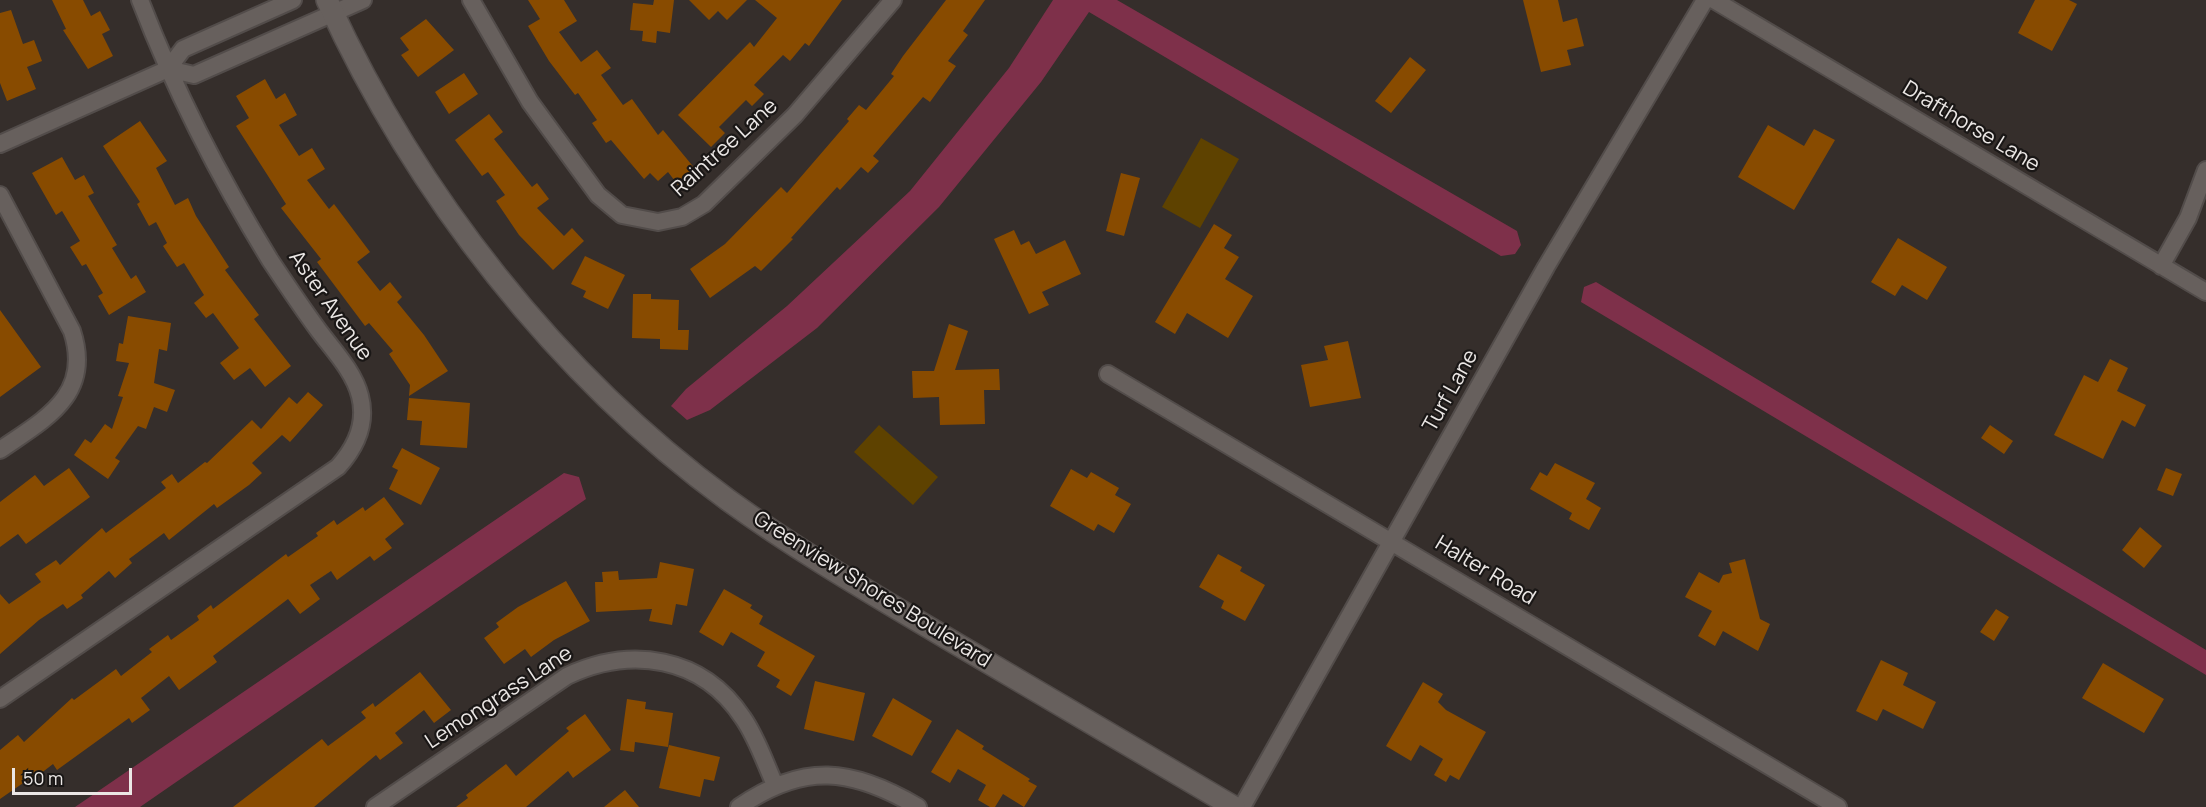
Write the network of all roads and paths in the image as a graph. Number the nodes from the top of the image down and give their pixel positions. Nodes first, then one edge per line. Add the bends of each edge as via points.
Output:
1 (140, 0) edge
2 (293, 0) edge
3 (363, 0) edge
4 (471, 0) edge
5 (893, 0) edge
6 (1705, 0) edge
7 (1714, 0) edge
8 (330, 6) edge
9 (168, 69) junction
10 (0, 144) edge
11 (2206, 170) edge
12 (0, 195) edge
13 (2161, 266) junction
14 (2206, 292) edge
15 (1108, 374) dead end
16 (0, 450) edge
17 (1392, 543) junction
18 (0, 699) edge
19 (775, 785) junction
20 (375, 807) edge
21 (739, 807) edge
22 (918, 807) edge
23 (1234, 807) edge
24 (1242, 807) edge
25 (1838, 807) edge

1 - 9 street, Aster Avenue
2 - 9 street via 183,49
3 - 8 street
4 - 5 street, Raintree Lane via 530,102 598,195 622,215 658,222 693,212 737,173 802,107
6 - 17 street, Turf Lane via 1546,267
7 - 13 street, Drafthorse Lane
8 - 9 street via 194,75
8 - 23 street, Greenview Shores Boulevard via 403,143 459,228 591,381 665,450 813,559
9 - 10 street
9 - 18 street, Aster Avenue via 271,262 352,376 361,399 362,424 354,447 338,467
11 - 13 street via 2188,218
12 - 16 street via 72,331 77,355 74,380 63,402
13 - 14 street, Drafthorse Lane
15 - 17 street, Halter Road
17 - 24 street, Turf Lane
17 - 25 street, Halter Road
19 - 20 street, Lemongrass Lane via 744,718 714,686 675,665 631,658 609,660 567,676
19 - 21 street
19 - 22 street via 809,776 853,777 874,783

